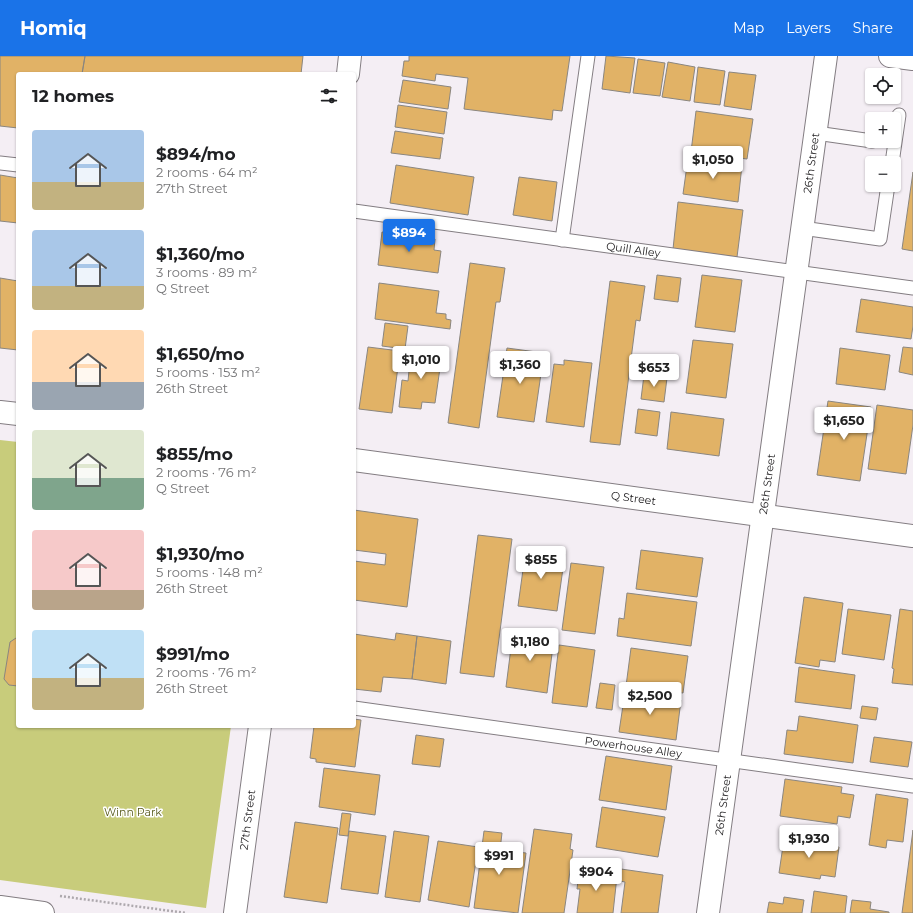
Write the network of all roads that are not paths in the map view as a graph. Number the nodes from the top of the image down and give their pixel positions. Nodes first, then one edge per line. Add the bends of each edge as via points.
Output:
1 (350, 56) edge
2 (588, 56) edge
3 (826, 56) edge
4 (890, 56) edge
5 (913, 59) edge
6 (348, 72) edge
7 (816, 133) junction
8 (865, 139) edge
9 (0, 163) edge
10 (16, 165) edge
11 (887, 192) edge
12 (356, 211) edge
13 (802, 228) junction
14 (562, 240) junction
15 (796, 272) junction
16 (913, 288) edge
17 (0, 412) edge
18 (16, 414) edge
19 (356, 460) edge
20 (762, 515) junction
21 (913, 536) edge
22 (356, 708) edge
23 (260, 728) edge
24 (729, 761) junction
25 (913, 786) edge
26 (49, 904) edge
27 (0, 907) edge
28 (235, 913) edge
29 (708, 913) edge

1 - 6 street
2 - 14 lane
3 - 7 street, 26th Street
4 - 5 street
7 - 8 lane
7 - 13 street, 26th Street
9 - 10 lane
11 - 13 lane via 880,239
12 - 14 lane, Quill Alley
13 - 15 street, 26th Street
14 - 15 lane, Quill Alley
15 - 16 lane, Quill Alley
15 - 20 street, 26th Street
17 - 18 street
19 - 20 street, Q Street
20 - 21 street, Q Street
20 - 24 street, 26th Street
22 - 24 lane, Powerhouse Alley
23 - 28 street, 27th Street
24 - 25 lane, Powerhouse Alley
24 - 29 street, 26th Street
26 - 27 street

